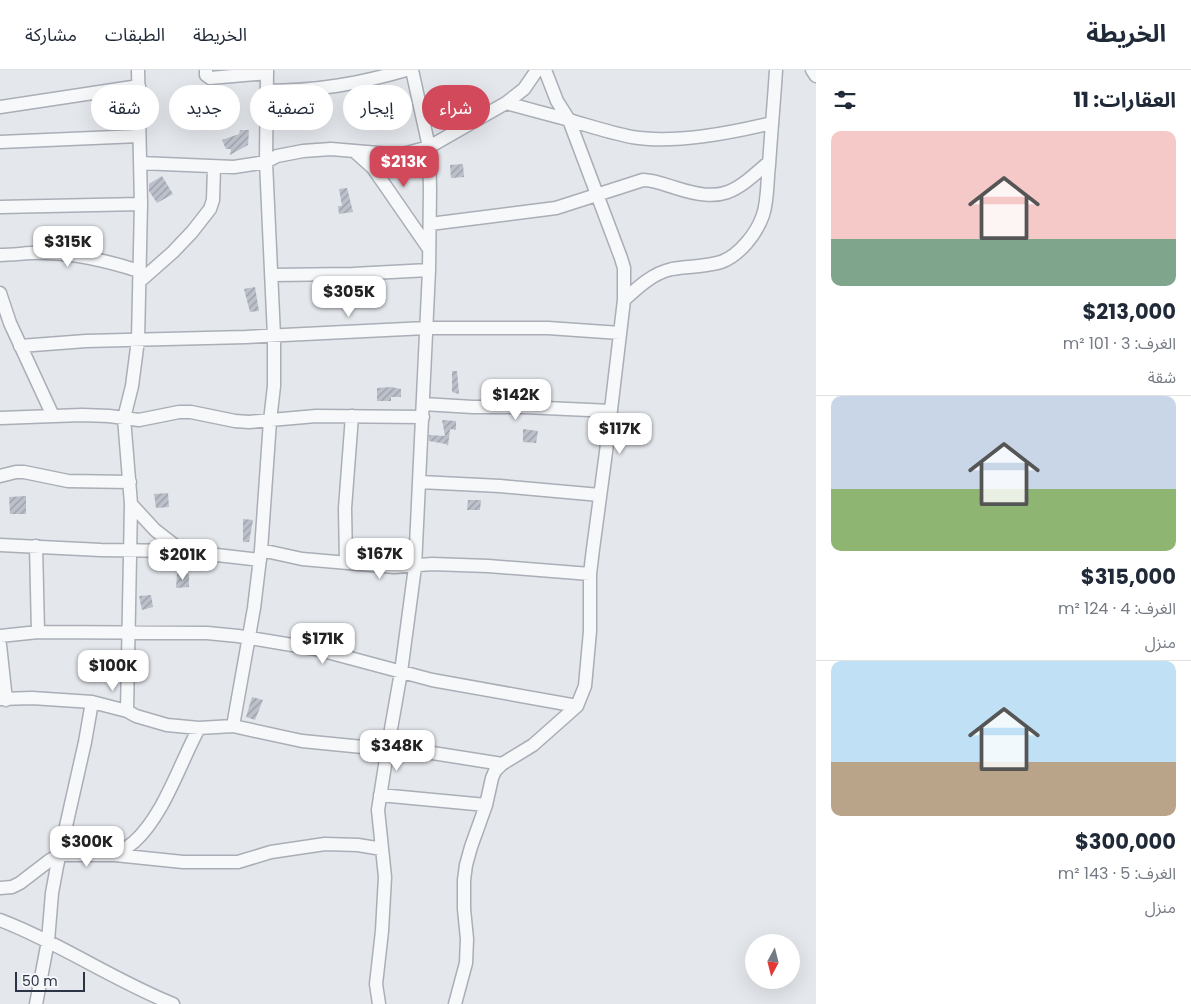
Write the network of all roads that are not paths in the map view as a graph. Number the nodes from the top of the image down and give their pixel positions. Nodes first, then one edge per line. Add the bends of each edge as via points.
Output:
1 (138, 70) edge
2 (206, 70) edge
3 (406, 70) edge
4 (412, 70) edge
5 (537, 70) edge
6 (546, 70) edge
7 (776, 70) edge
8 (812, 70) edge
9 (267, 71) edge
10 (816, 76) edge
11 (139, 85) edge
12 (266, 85) edge
13 (333, 88) edge
14 (91, 93) edge
15 (506, 104) junction
16 (0, 107) edge
17 (568, 120) junction
18 (772, 123) junction
19 (139, 130) edge
20 (266, 130) edge
21 (139, 136) junction
22 (0, 142) edge
23 (429, 147) junction
24 (354, 150) junction
25 (266, 162) junction
26 (769, 162) junction
27 (140, 163) junction
28 (214, 167) junction
29 (596, 194) junction
30 (141, 204) junction
31 (0, 206) edge
32 (430, 224) junction
33 (429, 249) junction
34 (0, 255) edge
35 (429, 270) junction
36 (271, 275) junction
37 (139, 276) junction
38 (0, 293) edge
39 (624, 300) junction
40 (426, 328) junction
41 (620, 334) junction
42 (274, 336) junction
43 (138, 340) junction
44 (20, 346) junction
45 (424, 404) junction
46 (611, 411) junction
47 (53, 416) junction
48 (352, 416) junction
49 (423, 417) junction
50 (0, 418) edge
51 (124, 418) junction
52 (270, 420) junction
53 (0, 476) edge
54 (130, 482) junction
55 (420, 482) junction
56 (600, 495) junction
57 (131, 504) junction
58 (0, 545) edge
59 (36, 546) junction
60 (130, 550) junction
61 (182, 551) junction
62 (261, 555) junction
63 (346, 563) junction
64 (415, 567) junction
65 (590, 574) junction
66 (38, 632) junction
67 (129, 632) junction
68 (0, 636) edge
69 (249, 637) junction
70 (0, 645) edge
71 (401, 672) junction
72 (3, 700) edge
73 (92, 702) junction
74 (577, 706) junction
75 (127, 711) junction
76 (233, 726) junction
77 (199, 728) junction
78 (388, 746) junction
79 (502, 764) junction
80 (380, 795) junction
81 (486, 805) junction
82 (382, 849) junction
83 (59, 855) junction
84 (115, 855) junction
85 (0, 888) edge
86 (0, 920) edge
87 (48, 942) junction
88 (36, 1004) edge
89 (173, 1004) edge
90 (379, 1004) edge
91 (456, 1004) edge

1 - 11 street
2 - 9 street via 207,78
3 - 13 street
4 - 23 street
5 - 15 street via 524,89
6 - 17 street
7 - 18 street
8 - 10 street
9 - 12 street
14 - 16 street
15 - 17 street
15 - 23 street
17 - 18 street via 651,139 697,136
17 - 29 street
18 - 26 street
19 - 21 street
20 - 25 street
21 - 22 street
21 - 27 street
23 - 24 street via 403,154
23 - 32 street
24 - 25 street via 302,151 277,156
24 - 33 street via 373,168
25 - 28 street
25 - 36 street
26 - 29 street via 732,192 707,196 648,180
26 - 39 street via 763,214 755,232 739,250 724,262 657,274
27 - 28 street
27 - 30 street
28 - 37 street via 210,209 173,252
29 - 32 street via 556,208
29 - 39 street via 624,268
30 - 31 street
30 - 37 street
32 - 33 street
33 - 35 street
34 - 37 street via 64,254 108,261
35 - 36 street
35 - 40 street
36 - 42 street
37 - 43 street
38 - 44 street
39 - 41 street
40 - 41 street via 548,328
40 - 42 street
40 - 45 street
41 - 46 street
42 - 43 street
42 - 52 street
43 - 44 street
43 - 51 street
44 - 47 street
45 - 46 street
45 - 49 street
46 - 56 street
47 - 50 street
47 - 51 street
48 - 49 street
48 - 52 street
48 - 63 street via 345,508
49 - 55 street
51 - 52 street via 148,419 191,412 235,421
51 - 54 street
52 - 62 street
53 - 54 street via 24,472 68,481
54 - 57 street
55 - 56 street
55 - 64 street
56 - 65 street
57 - 60 street
57 - 61 street via 150,526
58 - 59 street
59 - 60 street
59 - 66 street
60 - 61 street
60 - 67 street
61 - 62 street
62 - 63 street
62 - 69 street
63 - 64 street
64 - 65 street via 432,564 488,566
64 - 71 street
65 - 74 street via 590,631 585,686
66 - 67 street
66 - 68 street
67 - 69 street
67 - 75 street
69 - 71 street via 316,649
69 - 76 street
70 - 72 street
71 - 74 street
71 - 78 street
72 - 73 street via 32,698
73 - 75 street
73 - 83 street
74 - 79 street via 533,745
75 - 77 street via 151,721
76 - 77 street
76 - 78 street via 334,746
77 - 84 street via 146,829
78 - 79 street
78 - 80 street
79 - 81 street via 492,778
80 - 81 street
80 - 82 street via 378,810
81 - 91 street via 466,866 466,963
82 - 84 street via 325,844 271,852 238,862 183,862
82 - 90 street via 385,877 376,984
83 - 84 street
83 - 85 street via 20,883
83 - 87 street
86 - 87 street
87 - 88 street
87 - 89 street

